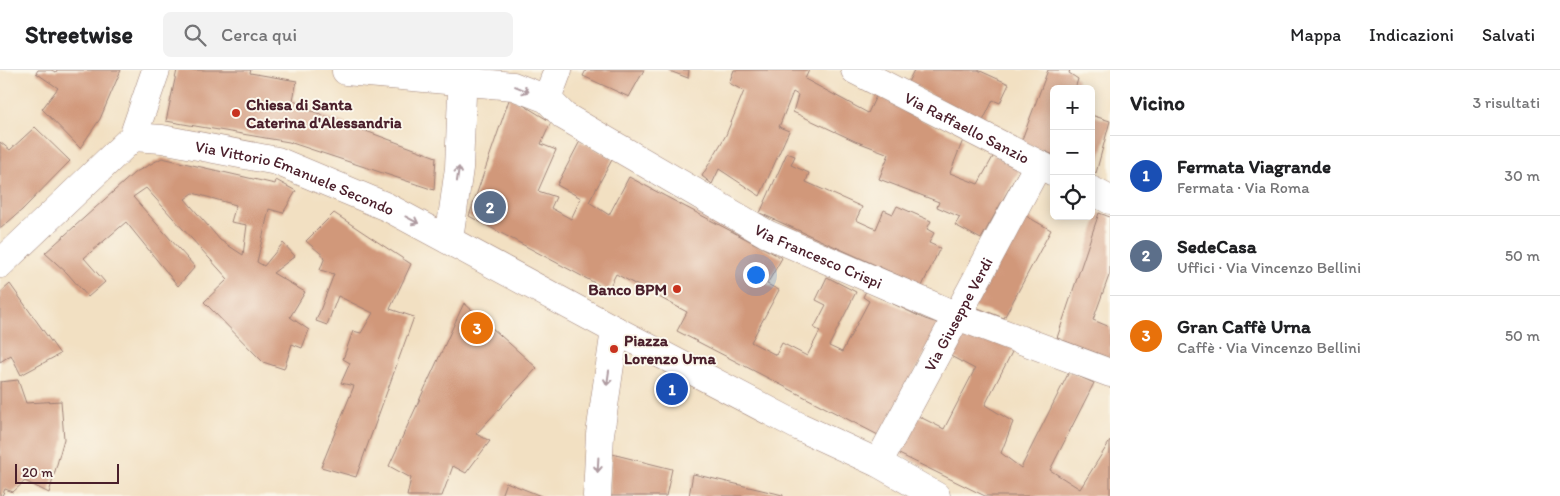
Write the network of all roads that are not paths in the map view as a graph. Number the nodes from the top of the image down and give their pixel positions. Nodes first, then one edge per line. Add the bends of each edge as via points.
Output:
1 (156, 70) edge
2 (558, 70) edge
3 (854, 70) edge
4 (346, 71) edge
5 (462, 76) edge
6 (547, 100) junction
7 (133, 137) junction
8 (1046, 168) edge
9 (1095, 192) edge
10 (1110, 200) edge
11 (449, 240) junction
12 (0, 264) edge
13 (957, 316) junction
14 (615, 330) junction
15 (1110, 374) edge
16 (878, 463) junction
17 (597, 496) edge
18 (936, 496) edge

1 - 7 street
2 - 6 street
3 - 8 street, Via Raffaello Sanzio
4 - 5 street
5 -> 6 street via 513,86
11 -> 5 street via 459,168
6 - 13 street, Via Francesco Crispi via 564,116 767,234
7 -> 11 street, Via Vittorio Emanuele Secondo via 162,139 277,161 387,207
7 - 12 street
8 - 13 street, Via Giuseppe Verdi
9 - 10 street
11 - 14 street, Via Vittorio Emanuele Secondo
13 - 15 street, Via Francesco Crispi
13 - 16 street, Via Giuseppe Verdi
14 - 16 street, Via Vittorio Emanuele Secondo via 800,427
14 -> 17 street via 600,434
16 - 18 street

